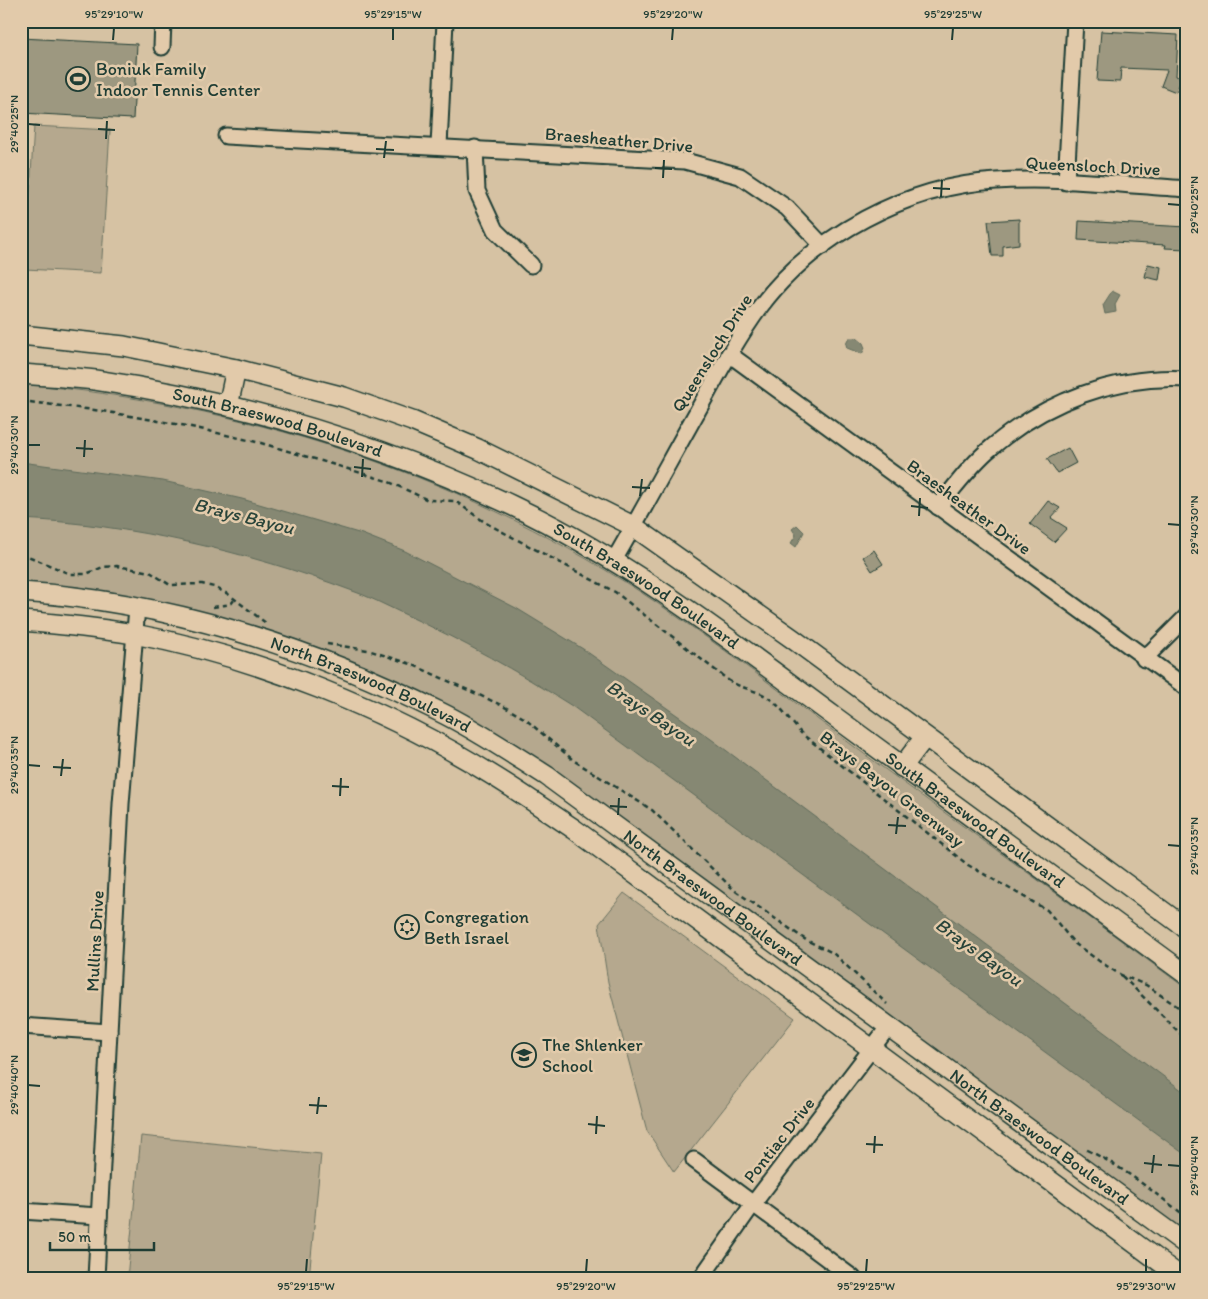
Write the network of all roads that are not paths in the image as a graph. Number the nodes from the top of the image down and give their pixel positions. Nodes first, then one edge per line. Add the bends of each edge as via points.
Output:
1 (163, 21) edge
2 (445, 21) edge
3 (1075, 21) edge
4 (162, 46) dead end
5 (226, 136) dead end
6 (439, 146) junction
7 (475, 148) junction
8 (1066, 182) junction
9 (1187, 189) edge
10 (823, 246) junction
11 (531, 265) dead end
12 (21, 335) edge
13 (729, 354) junction
14 (236, 369) junction
15 (21, 374) edge
16 (1187, 379) edge
17 (228, 406) junction
18 (938, 507) junction
19 (633, 526) junction
20 (613, 562) junction
21 (21, 592) edge
22 (137, 607) junction
23 (1187, 616) edge
24 (21, 621) edge
25 (135, 634) junction
26 (1144, 658) junction
27 (1187, 688) edge
28 (925, 737) junction
29 (902, 767) junction
30 (629, 835) junction
31 (612, 857) junction
32 (1187, 929) edge
33 (1185, 970) edge
34 (21, 1026) edge
35 (889, 1026) junction
36 (109, 1032) junction
37 (872, 1048) junction
38 (694, 1160) dead end
39 (753, 1204) junction
40 (1136, 1210) junction
41 (21, 1211) edge
42 (99, 1216) junction
43 (1119, 1232) junction
44 (1187, 1245) edge
45 (96, 1278) edge
46 (700, 1278) edge
47 (853, 1278) edge
48 (1182, 1278) edge

1 - 4 street
2 - 6 street
3 - 8 street
5 - 6 street, Braesheather Drive
6 - 7 street, Braesheather Drive
7 - 10 street, Braesheather Drive via 685,161 740,176 787,208
7 - 11 street via 478,191 496,230
8 - 9 street, Queensloch Drive
8 - 10 street, Queensloch Drive via 996,181 946,188 899,202
10 - 13 street, Queensloch Drive via 784,280
12 - 14 main road, South Braeswood Boulevard via 124,346
13 - 18 street, Braesheather Drive
13 - 19 street, Queensloch Drive
14 - 17 main road
14 - 19 main road, South Braeswood Boulevard via 344,397 412,421 478,449
15 - 17 main road, South Braeswood Boulevard via 92,380
16 - 18 street via 1134,381 1072,398 1042,412 991,447
17 - 20 main road, South Braeswood Boulevard via 296,423 421,466 512,506
18 - 26 street, Braesheather Drive
19 - 20 street, Queensloch Drive
19 - 28 main road, South Braeswood Boulevard
20 - 29 main road, South Braeswood Boulevard via 640,577
21 - 22 main road, North Braeswood Boulevard
22 - 25 street, Mullins Drive
22 - 30 main road, North Braeswood Boulevard via 238,632 304,654 441,712 547,776
23 - 26 street
24 - 25 main road, North Braeswood Boulevard
25 - 31 main road, North Braeswood Boulevard via 215,654 290,678 352,703 491,774
25 - 36 street, Mullins Drive via 121,804
26 - 27 street, Braesheather Drive
28 - 29 main road
28 - 32 main road, South Braeswood Boulevard
29 - 33 main road, South Braeswood Boulevard
30 - 31 main road
30 - 35 main road, North Braeswood Boulevard
31 - 37 main road, North Braeswood Boulevard
34 - 36 street
35 - 37 street, Pontiac Drive
35 - 40 main road, North Braeswood Boulevard
36 - 42 street, Mullins Drive
37 - 39 street, Pontiac Drive
37 - 43 main road, North Braeswood Boulevard
38 - 39 street
39 - 46 street, Pontiac Drive
39 - 47 street
40 - 43 main road
40 - 44 main road, North Braeswood Boulevard
41 - 42 street
42 - 45 street, Mullins Drive
43 - 48 main road, North Braeswood Boulevard

